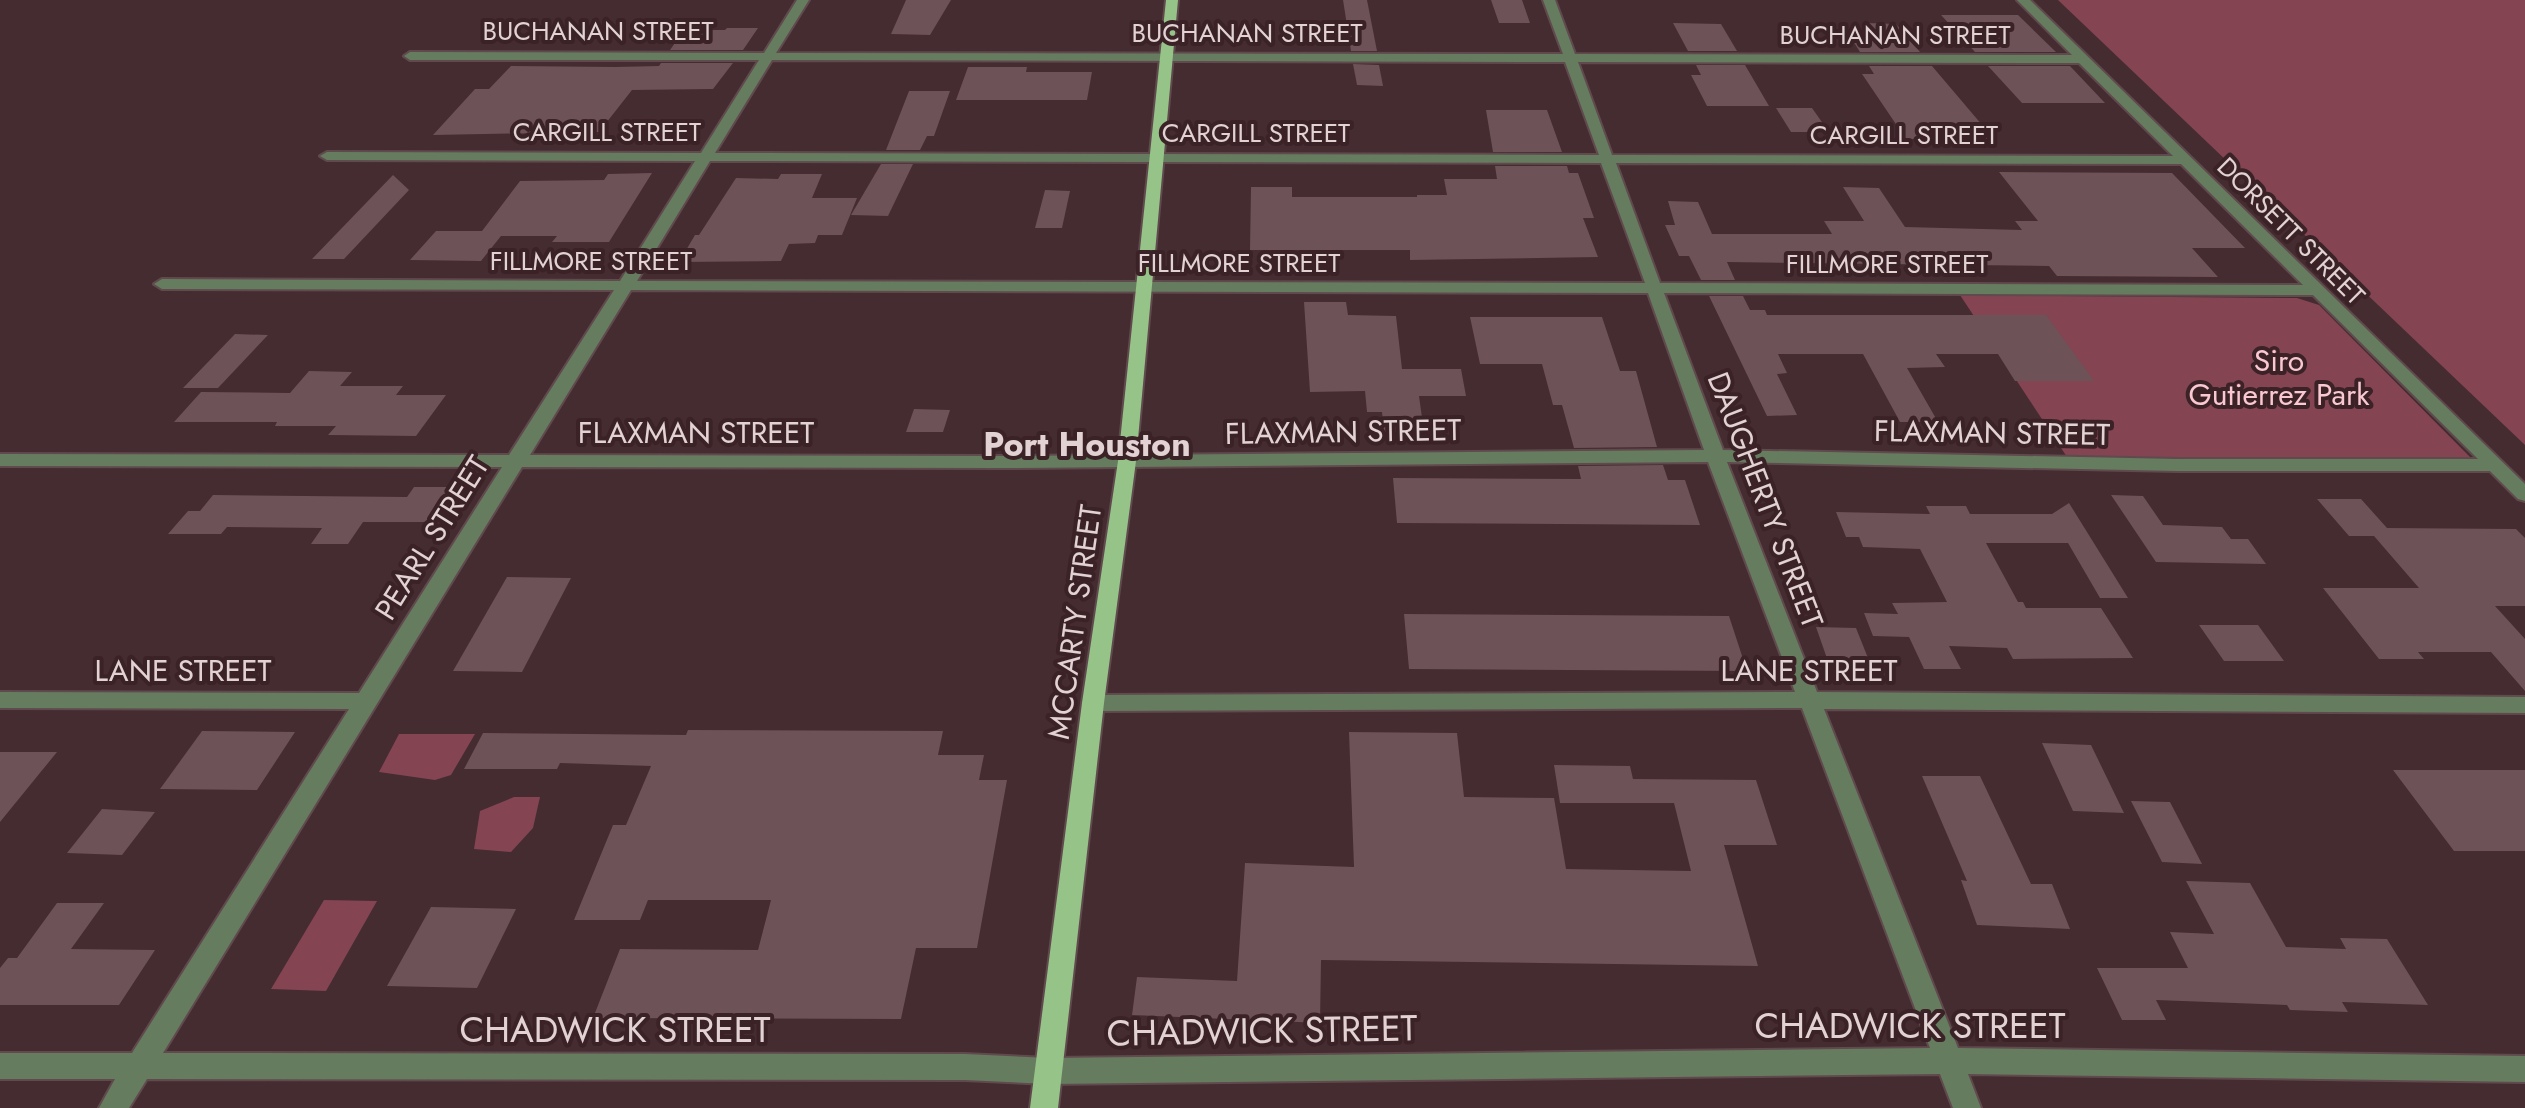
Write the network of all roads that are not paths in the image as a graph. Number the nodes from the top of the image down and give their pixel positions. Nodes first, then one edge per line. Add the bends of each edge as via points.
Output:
1 (803, 0) edge
2 (1172, 0) edge
3 (1549, 0) edge
4 (2023, 0) edge
5 (771, 55) junction
6 (410, 56) dead end
7 (1166, 57) junction
8 (1569, 58) junction
9 (2083, 59) junction
10 (327, 156) dead end
11 (707, 156) junction
12 (1157, 157) junction
13 (1607, 158) junction
14 (2184, 160) junction
15 (162, 284) dead end
16 (624, 285) junction
17 (1146, 287) junction
18 (1652, 287) junction
19 (2316, 290) junction
20 (1715, 456) junction
21 (0, 460) edge
22 (515, 461) junction
23 (1127, 461) junction
24 (2495, 465) junction
25 (2525, 495) edge
26 (0, 700) edge
27 (1809, 700) junction
28 (365, 701) junction
29 (1093, 703) junction
30 (2525, 705) edge
31 (1950, 1061) junction
32 (0, 1066) edge
33 (138, 1067) junction
34 (2525, 1069) edge
35 (1049, 1071) junction
36 (113, 1108) edge
37 (1044, 1108) edge
38 (1967, 1108) edge

1 - 5 street, PEARL STREET
2 - 7 main road, MCCARTY STREET
3 - 8 street, DAUGHERTY STREET
4 - 9 street, DORSETT STREET
5 - 6 street, BUCHANAN STREET
5 - 7 street, BUCHANAN STREET
5 - 11 street, PEARL STREET
7 - 8 street, BUCHANAN STREET
7 - 12 main road, MCCARTY STREET
8 - 9 street, BUCHANAN STREET
8 - 13 street, DAUGHERTY STREET
9 - 14 street, DORSETT STREET
10 - 11 street, CARGILL STREET
11 - 12 street, CARGILL STREET
11 - 16 street, PEARL STREET
12 - 13 street, CARGILL STREET
12 - 17 main road, MCCARTY STREET
13 - 14 street, CARGILL STREET
13 - 18 street, DAUGHERTY STREET
14 - 19 street, DORSETT STREET
15 - 16 street, FILLMORE STREET
16 - 17 street, FILLMORE STREET
16 - 22 street, PEARL STREET
17 - 18 street, FILLMORE STREET
17 - 23 main road, MCCARTY STREET
18 - 19 street, FILLMORE STREET
18 - 20 street, DAUGHERTY STREET
19 - 24 street, DORSETT STREET
20 - 23 street, FLAXMAN STREET
20 - 24 street, FLAXMAN STREET
20 - 27 street, DAUGHERTY STREET
21 - 22 street, FLAXMAN STREET
22 - 23 street, FLAXMAN STREET
22 - 28 street, PEARL STREET
23 - 29 main road, MCCARTY STREET
24 - 25 street, DORSETT STREET
26 - 28 street, LANE STREET
27 - 29 street, LANE STREET
27 - 30 street, LANE STREET
27 - 31 street, DAUGHERTY STREET
28 - 33 street, PEARL STREET
29 - 35 main road, MCCARTY STREET
31 - 34 street, CHADWICK STREET
31 - 35 street, CHADWICK STREET
31 - 38 street, DAUGHERTY STREET
32 - 33 street, CHADWICK STREET
33 - 35 street, CHADWICK STREET
33 - 36 street, PEARL STREET
35 - 37 main road, MCCARTY STREET

